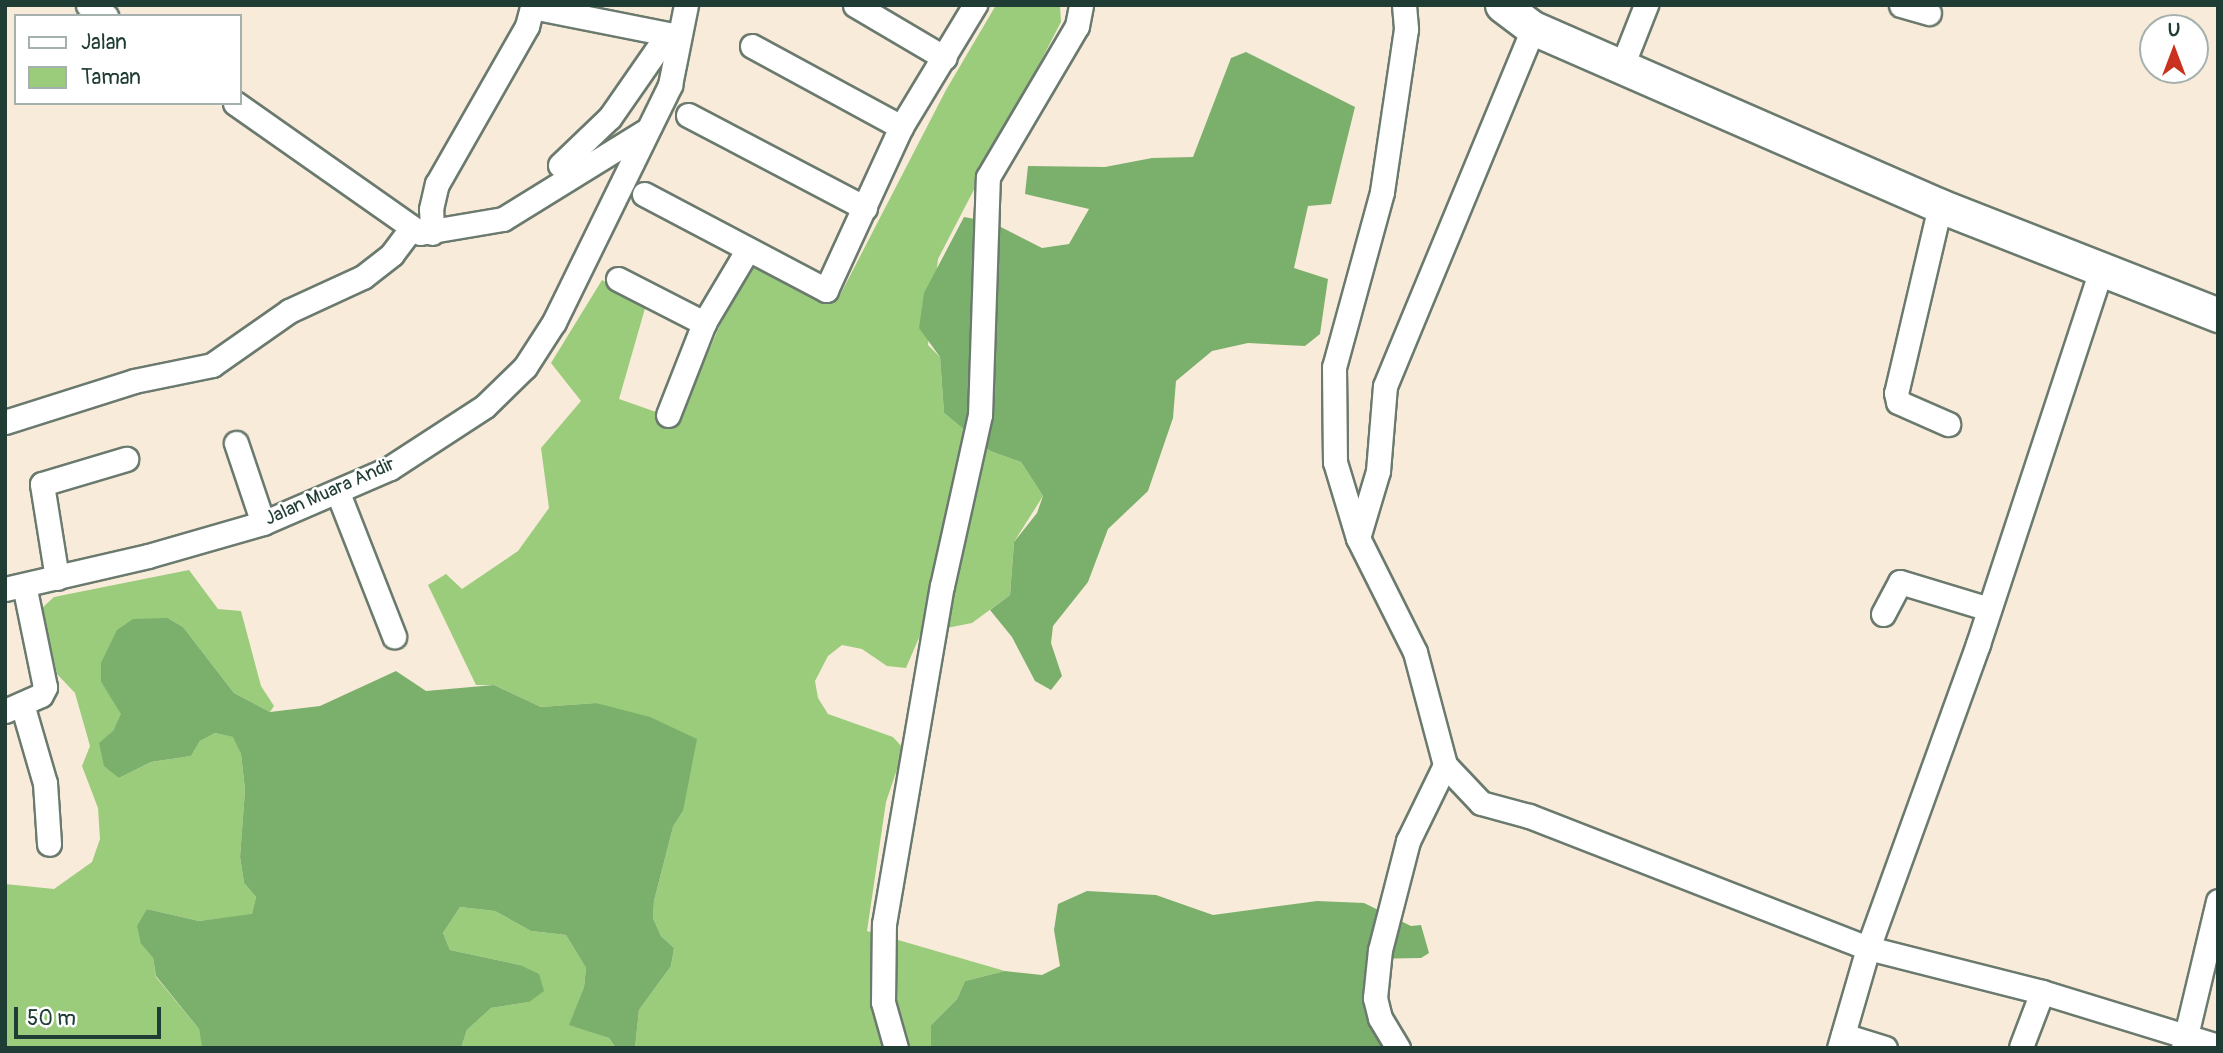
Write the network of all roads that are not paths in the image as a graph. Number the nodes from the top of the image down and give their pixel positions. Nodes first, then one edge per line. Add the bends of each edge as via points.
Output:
1 (686, 5) edge
2 (855, 5) edge
3 (975, 5) edge
4 (1081, 5) edge
5 (1404, 5) edge
6 (1502, 5) edge
7 (1646, 5) edge
8 (1901, 5) edge
9 (527, 6) edge
10 (1929, 13) dead end
11 (1533, 28) junction
12 (673, 35) junction
13 (752, 46) dead end
14 (945, 58) junction
15 (1622, 66) junction
16 (237, 105) edge
17 (688, 115) dead end
18 (901, 127) junction
19 (644, 132) junction
20 (561, 165) dead end
21 (644, 194) dead end
22 (1940, 206) junction
23 (864, 208) junction
24 (421, 232) junction
25 (748, 249) junction
26 (2101, 269) junction
27 (618, 279) dead end
28 (2218, 315) edge
29 (704, 323) junction
30 (668, 415) dead end
31 (5, 422) edge
32 (1948, 424) dead end
33 (236, 443) dead end
34 (126, 459) dead end
35 (338, 493) junction
36 (263, 523) junction
37 (1358, 538) junction
38 (58, 578) junction
39 (14, 587) edge
40 (1989, 609) junction
41 (1883, 614) dead end
42 (394, 636) dead end
43 (14, 707) edge
44 (1445, 765) junction
45 (49, 844) dead end
46 (2218, 901) edge
47 (1871, 942) junction
48 (2042, 992) junction
49 (2185, 1036) edge
50 (1841, 1041) edge
51 (2218, 1046) edge
52 (2021, 1047) edge
53 (896, 1048) edge
54 (1398, 1048) edge
55 (1885, 1048) edge

1 - 12 street, Jalan Muara Andir
2 - 14 street
3 - 14 street
4 - 53 street via 1077,26 988,177 980,415 944,574 884,923 883,1002
5 - 37 street via 1406,29 1382,192 1334,367 1335,462
6 - 11 main road
7 - 15 street
8 - 10 street
9 - 12 street
9 - 24 street via 527,26 437,184
11 - 15 main road
11 - 37 street via 1385,386 1378,471
12 - 19 street, Jalan Muara Andir via 670,85
12 - 20 street via 610,117
13 - 18 street
14 - 18 street
15 - 22 main road
16 - 24 street
17 - 23 street
18 - 23 street
19 - 24 street via 503,219
19 - 35 street, Jalan Muara Andir via 554,322 524,367 485,406 390,468
21 - 25 street
22 - 26 main road
22 - 32 street via 1896,393 1898,402
23 - 25 street via 826,290
24 - 31 street via 363,276 289,311 212,365 134,382
25 - 29 street
26 - 28 main road
26 - 40 street
27 - 29 street
29 - 30 street
33 - 36 street
34 - 38 street via 42,484
35 - 36 street, Jalan Muara Andir
35 - 42 street
36 - 38 street, Jalan Muara Andir
37 - 44 street via 1415,653
38 - 39 street, Jalan Muara Andir
39 - 43 street via 45,687 41,695
40 - 41 street via 1900,582
40 - 47 street
43 - 45 street via 45,783
44 - 47 street via 1481,803 1529,816
44 - 54 street via 1408,841 1380,950 1375,998 1380,1018
46 - 49 street
47 - 48 street
47 - 50 street
48 - 49 street
48 - 52 street
49 - 51 street
50 - 55 street

